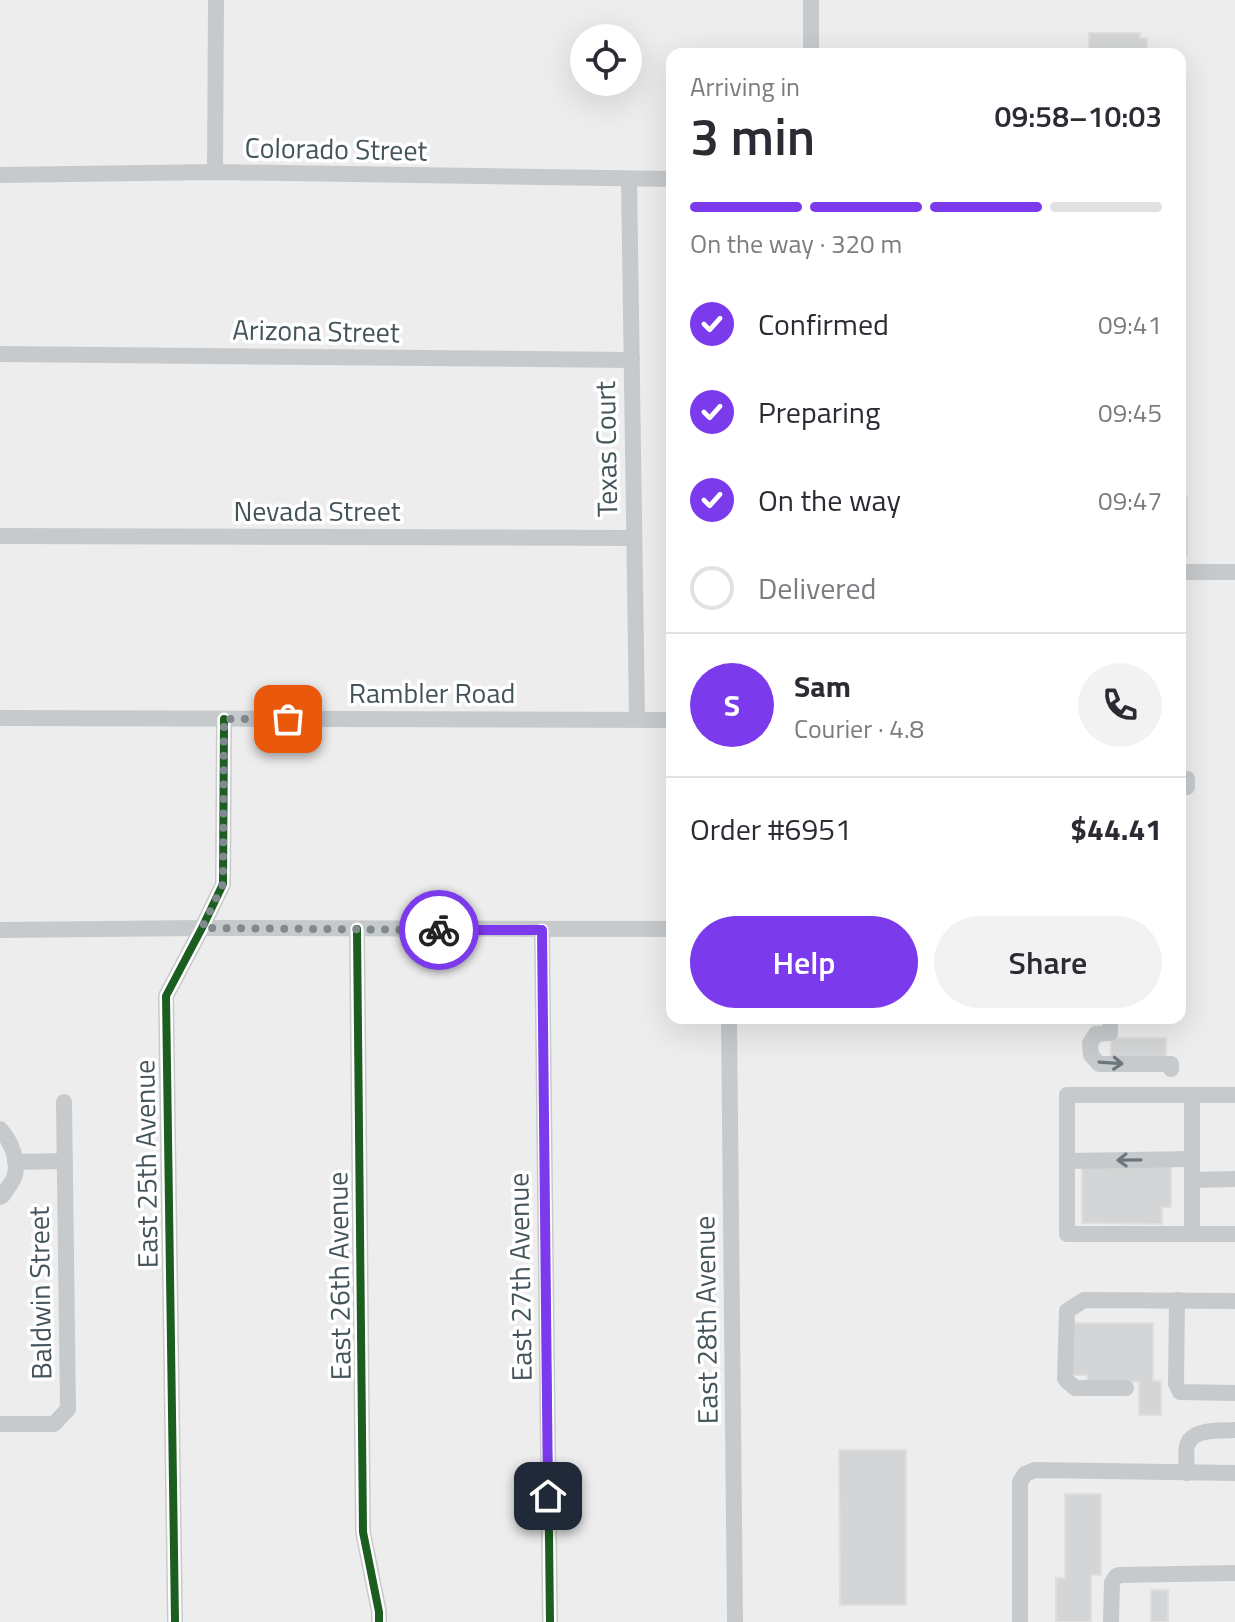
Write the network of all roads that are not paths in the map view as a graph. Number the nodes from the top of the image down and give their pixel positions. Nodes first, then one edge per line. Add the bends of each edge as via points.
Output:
1 (216, 0) edge
2 (811, 0) edge
3 (811, 48) edge
4 (215, 172) junction
5 (0, 175) edge
6 (666, 179) edge
7 (629, 180) junction
8 (0, 354) edge
9 (632, 360) junction
10 (0, 536) edge
11 (633, 538) junction
12 (1186, 572) edge
13 (1235, 572) edge
14 (0, 718) edge
15 (224, 719) junction
16 (637, 719) junction
17 (666, 720) edge
18 (202, 928) junction
19 (357, 929) junction
20 (666, 929) edge
21 (0, 930) edge
22 (542, 930) junction
23 (729, 1024) edge
24 (1110, 1027) dead end
25 (1171, 1069) dead end
26 (1235, 1095) edge
27 (1192, 1096) junction
28 (64, 1102) dead end
29 (0, 1129) edge
30 (1192, 1159) junction
31 (65, 1161) junction
32 (1067, 1161) junction
33 (15, 1162) junction
34 (1235, 1179) edge
35 (1192, 1180) junction
36 (0, 1197) edge
37 (1192, 1234) junction
38 (1235, 1234) edge
39 (1177, 1300) junction
40 (1235, 1301) edge
41 (1126, 1388) dead end
42 (1235, 1393) edge
43 (0, 1424) edge
44 (1235, 1430) edge
45 (1187, 1473) junction
46 (1235, 1473) edge
47 (1235, 1573) edge
48 (175, 1622) edge
49 (379, 1622) edge
50 (550, 1622) edge
51 (735, 1622) edge
52 (1020, 1622) edge
53 (1111, 1622) edge

1 - 4 street
2 - 3 street
4 - 5 street, Colorado Street
4 - 7 street, Colorado Street
6 - 7 street, Colorado Street
7 - 9 street, Texas Court
8 - 9 street, Arizona Street
9 - 11 street, Texas Court
10 - 11 street, Nevada Street
11 - 16 street, Texas Court
12 - 13 street
14 - 15 street, Rambler Road
15 - 16 street, Rambler Road
15 - 18 street, East 25th Avenue via 223,884
16 - 17 street, Rambler Road
18 - 19 street
18 - 21 street
18 - 48 street, East 25th Avenue via 166,996
19 - 22 street
19 - 49 street, East 26th Avenue via 363,1532
20 - 22 street
22 - 50 street, East 27th Avenue
23 - 51 street, East 28th Avenue
24 -> 25 street via 1110,1033 1096,1034 1090,1043 1099,1064 1171,1064
26 - 27 street
27 - 30 street
27 - 32 street via 1067,1095
28 - 31 street, Baldwin Street
29 - 33 street
30 -> 32 street
30 - 35 street
31 - 33 street
31 - 43 street, Baldwin Street via 68,1409 54,1424
32 - 37 street via 1067,1234
33 - 36 street via 15,1176
34 - 35 street
35 - 37 street
37 - 38 street
39 - 40 street
39 - 41 street via 1084,1300 1067,1311 1065,1379 1075,1388
39 - 42 street via 1180,1392
44 - 45 street via 1193,1436 1187,1446
45 - 46 street
45 - 52 street via 1025,1474 1020,1482
47 - 53 street via 1116,1576

